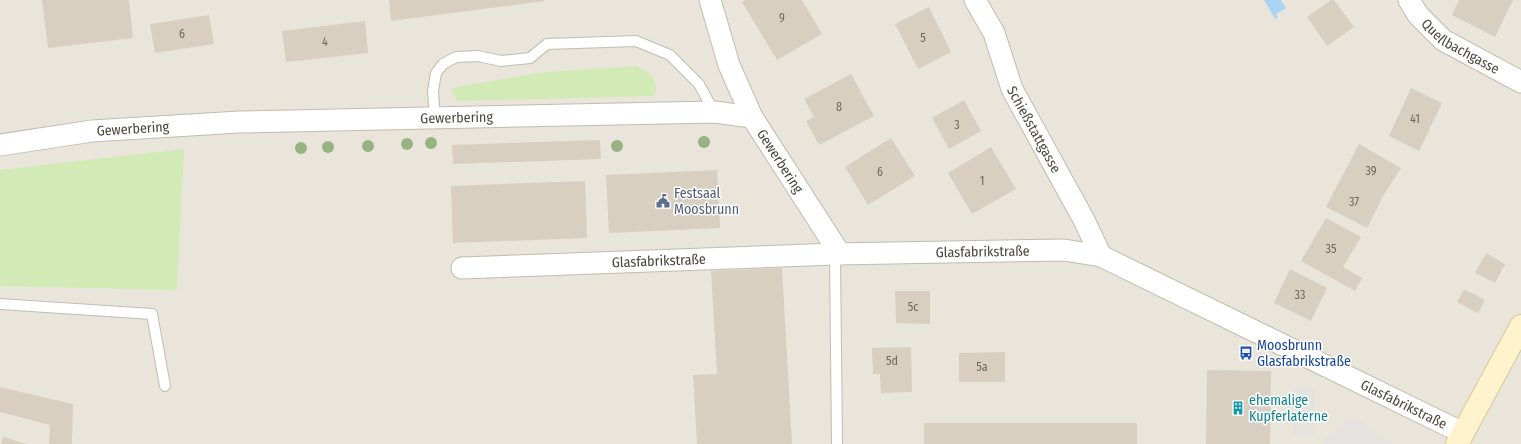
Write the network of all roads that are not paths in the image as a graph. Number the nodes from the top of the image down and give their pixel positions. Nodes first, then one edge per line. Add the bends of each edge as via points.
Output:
1 (710, 0) edge
2 (975, 0) edge
3 (1409, 0) edge
4 (1521, 82) edge
5 (714, 112) junction
6 (752, 117) junction
7 (435, 119) junction
8 (0, 146) edge
9 (838, 254) junction
10 (1101, 256) junction
11 (462, 268) dead end
12 (0, 304) edge
13 (1521, 326) edge
14 (165, 386) dead end
15 (1460, 438) edge
16 (838, 444) edge

1 - 6 street via 729,66
2 - 10 street, Schießstattgasse via 994,33 1012,89
3 - 4 street, Quellbachgasse via 1418,15 1443,40
5 - 6 street, Gewerbering
5 - 7 street, Gewerbering
5 - 7 lane via 700,84 670,55 636,41 547,44 530,58 501,61 478,56 456,57 443,64 436,73 433,91
6 - 9 street, Gewerbering
7 - 8 street, Gewerbering via 239,122 92,130
9 - 10 street, Glasfabrikstraße via 1064,250
9 - 11 street, Glasfabrikstraße
9 - 16 lane
10 - 15 street, Glasfabrikstraße
12 - 14 lane via 152,314
13 - 15 main road

